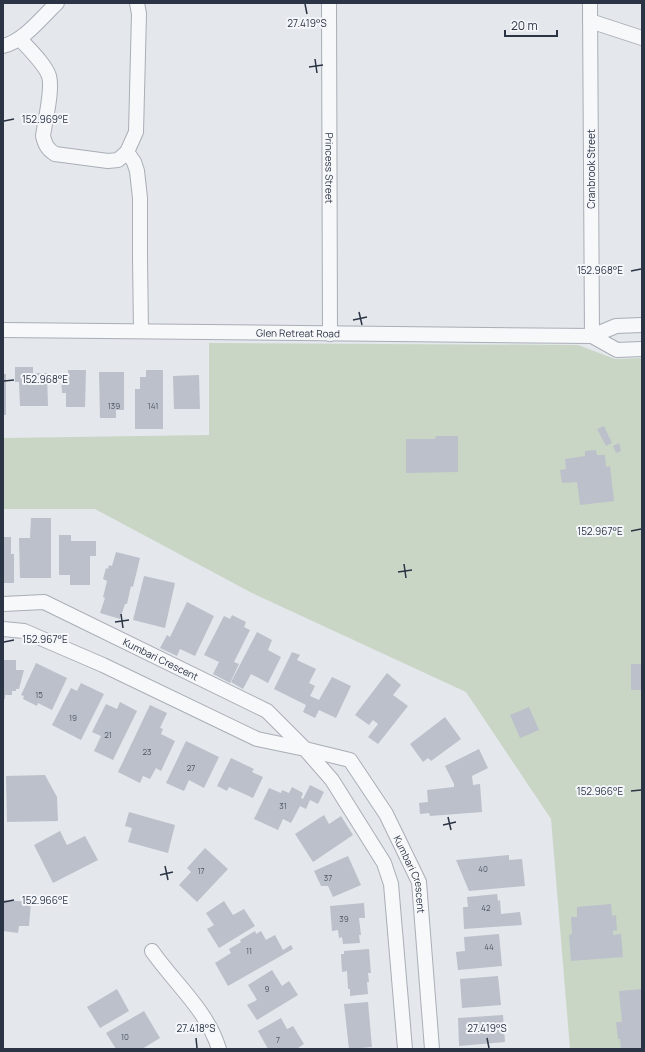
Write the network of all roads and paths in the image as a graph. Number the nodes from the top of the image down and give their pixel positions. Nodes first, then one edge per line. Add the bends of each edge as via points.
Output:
1 (57, 3) edge
2 (137, 3) edge
3 (329, 3) edge
4 (590, 3) edge
5 (590, 21) junction
6 (642, 38) edge
7 (20, 39) junction
8 (3, 46) edge
9 (127, 152) junction
10 (642, 325) edge
11 (3, 330) edge
12 (141, 330) junction
13 (330, 334) junction
14 (592, 336) junction
15 (642, 349) edge
16 (3, 604) edge
17 (3, 629) edge
18 (305, 749) junction
19 (152, 951) dead end
20 (220, 1049) edge
21 (405, 1049) edge
22 (432, 1049) edge

1 - 7 street
2 - 9 street via 139,14 136,132
3 - 13 street, Princess Street
4 - 5 street, Cranbrook Street
5 - 6 street
5 - 14 street, Cranbrook Street
7 - 8 street
7 - 9 street via 49,76 50,87 43,136 49,150 55,154 108,161 118,160
9 - 12 street via 137,171 140,198
10 - 14 street, Glen Retreat Road via 616,326
11 - 12 street, Glen Retreat Road
12 - 13 street, Glen Retreat Road
13 - 14 street, Glen Retreat Road
14 - 15 street, Glen Retreat Road via 617,350
16 - 18 street, Kumbari Crescent via 44,602 267,711
17 - 18 street, Kumbari Crescent via 24,631 103,665 257,739
18 - 21 street, Kumbari Crescent via 332,780 384,863 391,884
18 - 22 street, Kumbari Crescent via 350,760 386,814 419,882
19 - 20 street via 189,996 215,1036

